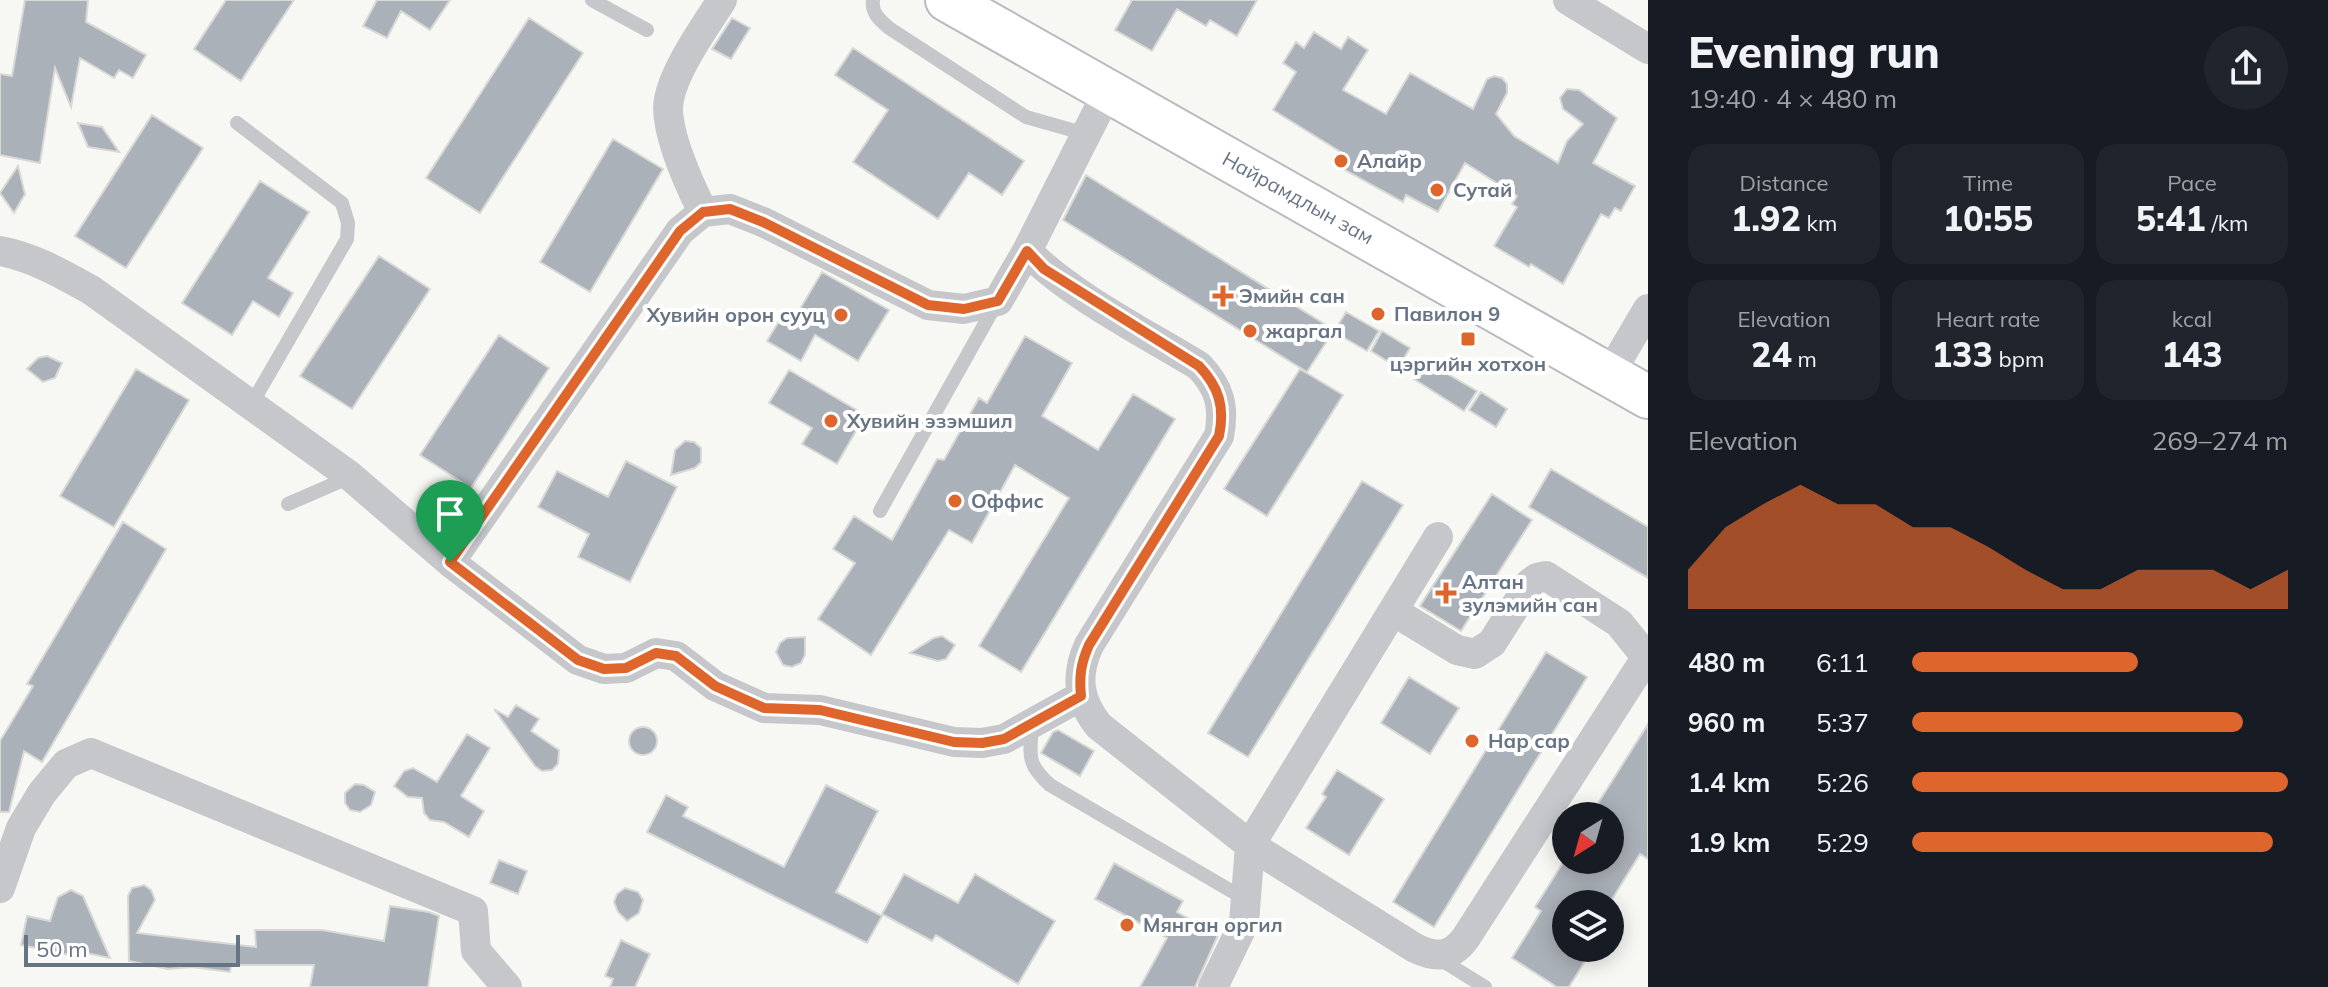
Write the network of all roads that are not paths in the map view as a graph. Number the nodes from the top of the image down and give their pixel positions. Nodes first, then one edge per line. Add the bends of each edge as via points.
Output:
1 (592, 0) edge
2 (722, 0) edge
3 (873, 0) edge
4 (947, 0) edge
5 (1568, 0) edge
6 (647, 30) dead end
7 (1648, 49) edge
8 (1108, 91) junction
9 (237, 123) dead end
10 (1086, 134) junction
11 (703, 212) junction
12 (0, 251) edge
13 (1027, 251) junction
14 (998, 301) junction
15 (1644, 324) edge
16 (1609, 375) junction
17 (1648, 397) edge
18 (251, 405) junction
19 (350, 476) junction
20 (288, 504) dead end
21 (880, 511) dead end
22 (1438, 537) dead end
23 (450, 562) junction
24 (1393, 611) junction
25 (1647, 659) edge
26 (1081, 696) junction
27 (1032, 725) junction
28 (1250, 845) junction
29 (0, 888) edge
30 (1246, 900) junction
31 (1434, 956) junction
32 (507, 987) edge
33 (1213, 987) edge
34 (1485, 987) edge

1 - 6 lane
2 - 11 street via 668,101 681,168
3 - 10 lane via 872,7 889,28 1026,117
4 - 8 main road, Найрамдлын зам
5 - 7 street
8 - 10 street
8 - 16 main road, Найрамдлын зам
9 - 18 lane via 342,203 348,223 347,239
10 - 13 street
11 - 14 street via 730,209 763,222 928,305 964,309
11 - 23 street via 680,231
12 - 18 street via 54,269 91,290
13 - 14 street
13 - 26 street via 1044,269 1199,366 1220,397 1223,417 1219,436 1089,645 1081,661
14 - 21 lane
15 - 16 street
16 - 17 main road, Найрамдлын зам
18 - 19 street
19 - 20 lane
19 - 23 street
22 - 24 street
23 - 27 street via 578,660 604,669 626,668 656,653 676,656 715,686 764,708 820,710 954,742 993,741
24 - 25 street via 1457,650 1475,654 1492,643 1530,583 1546,576 1619,623
24 - 28 street
25 - 31 street via 1465,939 1451,952
26 - 27 street
26 - 28 street via 1099,726
27 - 30 lane via 1034,770 1050,785
28 - 30 street
28 - 31 street
29 - 32 street via 21,828 42,793 66,764 91,753 473,911 476,951
30 - 33 street via 1244,923
31 - 34 lane

